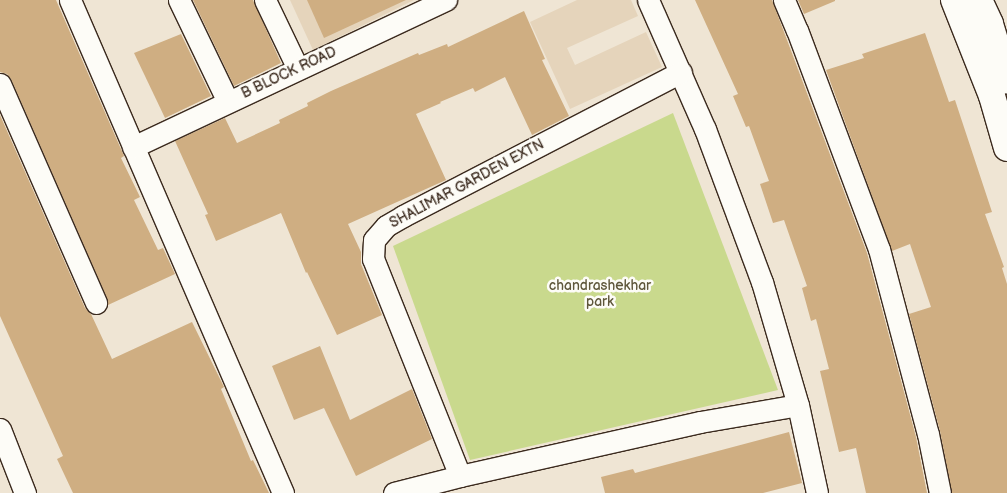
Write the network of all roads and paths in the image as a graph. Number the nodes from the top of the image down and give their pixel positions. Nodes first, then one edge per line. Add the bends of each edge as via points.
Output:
1 (70, 0) edge
2 (178, 0) edge
3 (265, 0) edge
4 (446, 0) edge
5 (648, 0) edge
6 (784, 0) edge
7 (954, 0) edge
8 (979, 0) edge
9 (298, 69) junction
10 (681, 72) junction
11 (1007, 80) edge
12 (0, 84) edge
13 (228, 102) junction
14 (134, 147) junction
15 (1007, 148) edge
16 (96, 303) dead end
17 (798, 405) junction
18 (0, 429) edge
19 (460, 476) junction
20 (25, 493) edge
21 (283, 493) edge
22 (394, 493) edge
23 (817, 493) edge
24 (940, 493) edge

1 - 14 street
2 - 13 street
3 - 9 street
4 - 9 street, B BLOCK ROAD
5 - 10 street
6 - 24 street via 878,249 928,434
7 - 15 street via 992,96
8 - 11 street
9 - 13 street, B BLOCK ROAD
10 - 17 street via 762,282
10 - 19 street, SHALIMAR GARDEN EXTN via 403,216 386,226 374,240 373,259
12 - 16 street
13 - 14 street, B BLOCK ROAD
14 - 21 street
17 - 19 street via 700,422
17 - 23 street
18 - 20 street
19 - 22 street

